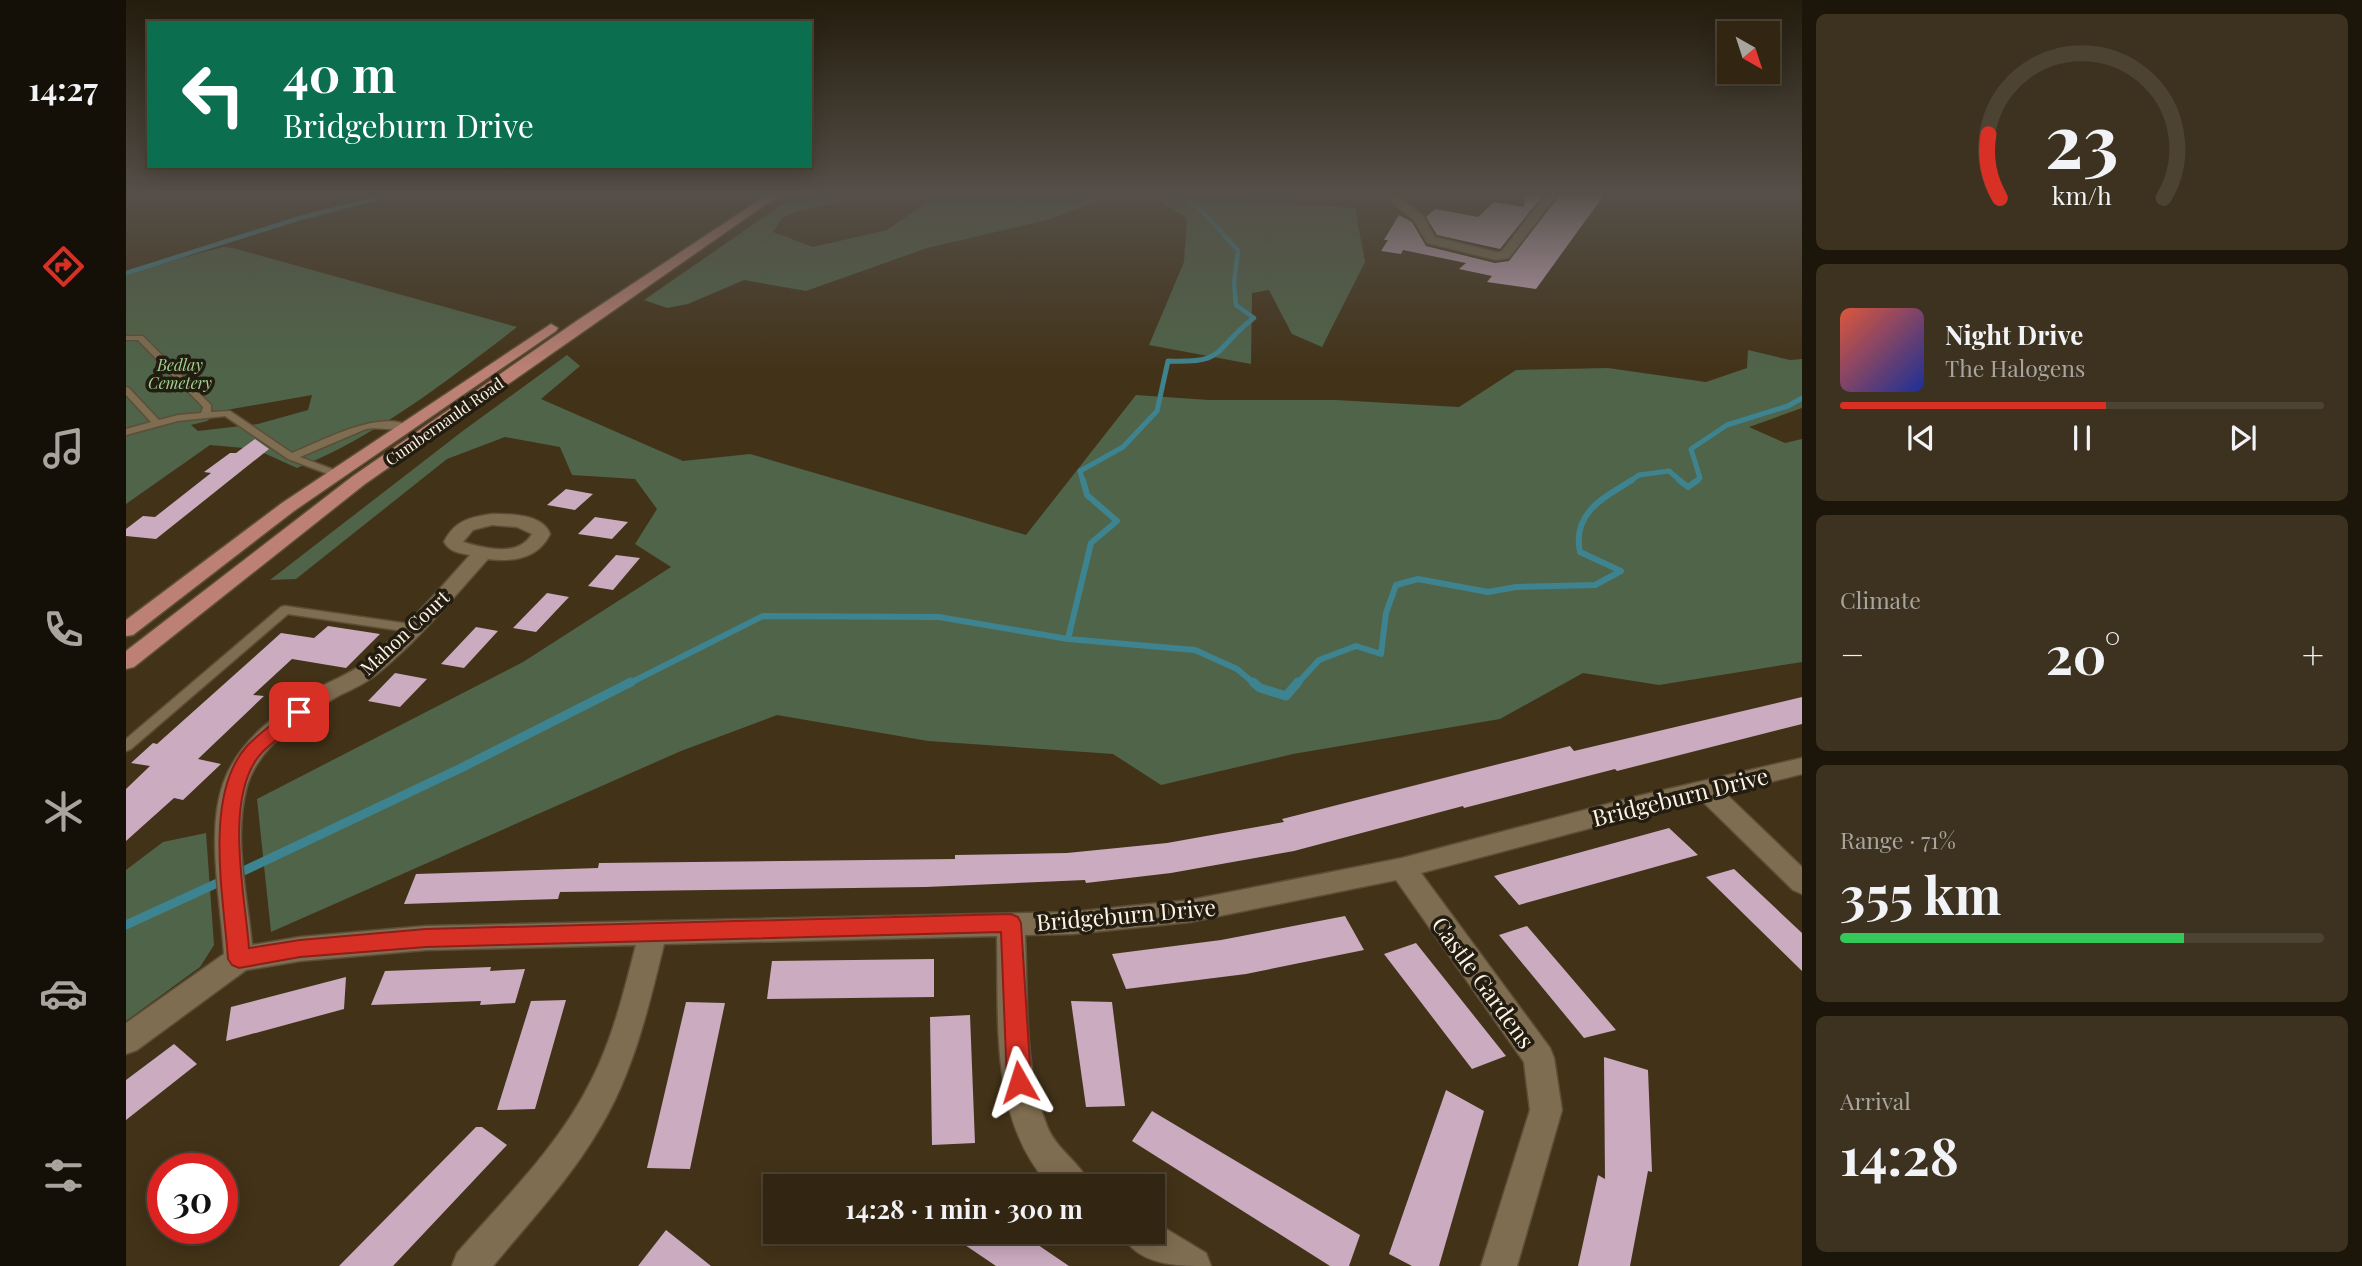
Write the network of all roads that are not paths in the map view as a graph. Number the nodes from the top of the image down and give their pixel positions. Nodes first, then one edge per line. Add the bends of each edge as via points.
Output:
1 (670, 254) edge
2 (686, 254) edge
3 (126, 338) edge
4 (481, 386) junction
5 (126, 390) edge
6 (205, 415) junction
7 (157, 423) junction
8 (406, 427) junction
9 (126, 432) edge
10 (291, 457) junction
11 (336, 474) junction
12 (483, 553) dead end
13 (410, 628) junction
14 (126, 629) edge
15 (126, 662) edge
16 (126, 746) edge
17 (1802, 766) edge
18 (1705, 789) junction
19 (1402, 868) junction
20 (1802, 883) edge
21 (1011, 923) junction
22 (653, 933) junction
23 (239, 959) junction
24 (126, 1040) edge
25 (1061, 1174) edge
26 (1157, 1244) edge
27 (470, 1266) edge
28 (1193, 1266) edge
29 (1499, 1266) edge

1 - 4 main road, Cumbernauld Road
2 - 4 main road, Cumbernauld Road
3 - 6 lane via 140,338 208,407
4 - 8 main road, Cumbernauld Road
4 - 15 main road, Cumbernauld Road
5 - 7 lane
6 - 7 lane
6 - 10 lane via 227,413
7 - 9 lane
8 - 10 lane via 363,427
8 - 11 main road, Cumbernauld Road
10 - 11 lane
11 - 14 main road, Cumbernauld Road
12 - 13 street, Mahon Court
13 - 16 lane via 285,610
13 - 23 street, Mahon Court via 369,669 299,712 253,751 239,775 231,803
17 - 18 street, Bridgeburn Drive
18 - 19 street, Bridgeburn Drive
18 - 20 street
19 - 21 street, Bridgeburn Drive via 1190,911 1072,923
19 - 29 street, Castle Gardens via 1539,1058 1546,1110
21 - 22 street, Bridgeburn Drive
21 - 25 street via 1022,1105 1034,1138
22 - 23 street, Bridgeburn Drive via 426,938 300,948
22 - 27 street via 628,1027 591,1114 536,1190
23 - 24 street, Bridgeburn Drive
26 - 28 street

